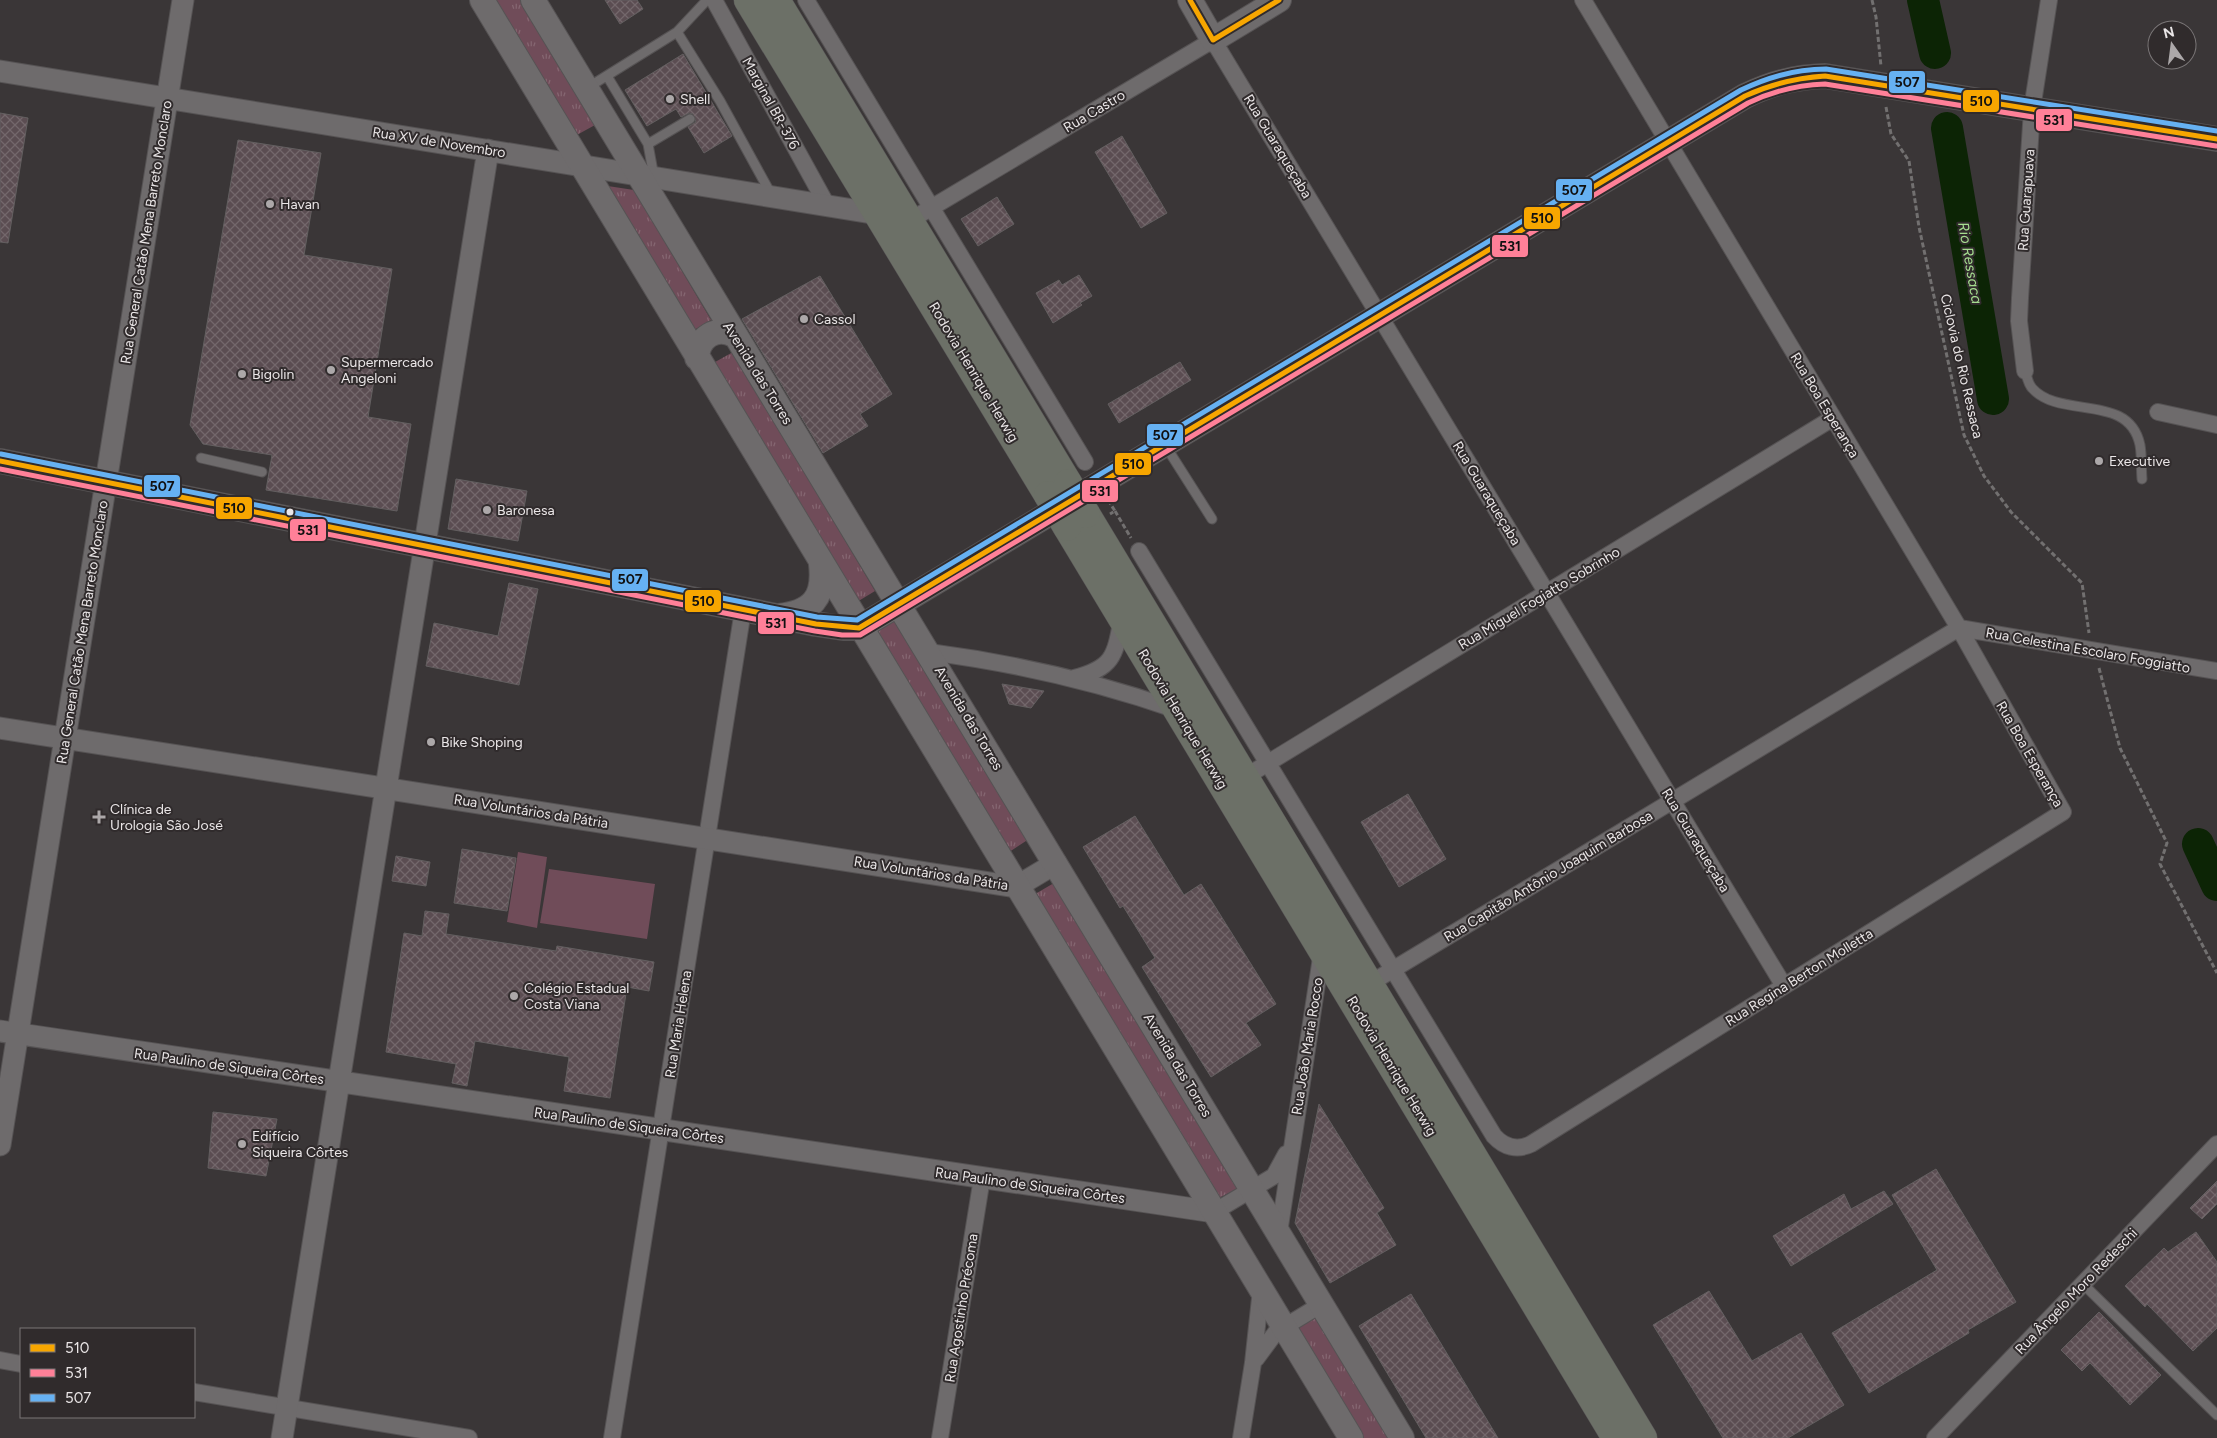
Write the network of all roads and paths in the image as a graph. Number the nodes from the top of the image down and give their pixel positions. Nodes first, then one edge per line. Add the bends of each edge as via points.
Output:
1 (183, 0) edge
2 (482, 0) edge
3 (533, 0) edge
4 (707, 0) edge
5 (714, 0) edge
6 (748, 0) edge
7 (776, 0) edge
8 (806, 0) edge
9 (1190, 0) edge
10 (1280, 0) edge
11 (1583, 0) edge
12 (1872, 0) edge
13 (2049, 0) edge
14 (677, 32) junction
15 (1213, 40) junction
16 (0, 71) edge
17 (607, 76) junction
18 (1882, 85) junction
19 (587, 88) junction
20 (167, 98) junction
21 (2032, 109) junction
22 (690, 119) dead end
23 (2217, 139) edge
24 (1668, 142) junction
25 (648, 144) junction
26 (488, 150) junction
27 (581, 166) junction
28 (647, 176) junction
29 (772, 197) junction
30 (828, 207) junction
31 (878, 214) junction
32 (921, 214) junction
33 (1380, 316) junction
34 (734, 335) junction
35 (697, 358) junction
36 (2025, 371) joint
37 (2158, 412) dead end
38 (1833, 418) junction
39 (2217, 425) edge
40 (1164, 445) junction
41 (201, 458) dead end
42 (0, 461) edge
43 (1085, 462) dead end
44 (262, 472) dead end
45 (2142, 479) dead end
46 (106, 482) junction
47 (1058, 489) junction
48 (1115, 511) dead end
49 (1212, 519) dead end
50 (1077, 521) junction
51 (424, 546) junction
52 (1139, 552) joint
53 (821, 564) junction
54 (1547, 593) junction
55 (900, 604) junction
56 (743, 610) junction
57 (775, 616) junction
58 (1122, 617) junction
59 (860, 628) junction
60 (1959, 628) junction
61 (929, 652) junction
62 (2094, 652) junction
63 (2217, 671) edge
64 (1071, 678) junction
65 (1178, 711) junction
66 (0, 728) edge
67 (65, 738) junction
68 (1256, 770) junction
69 (386, 788) junction
70 (1672, 801) junction
71 (2064, 812) joint
72 (707, 838) junction
73 (1056, 863) junction
74 (1016, 887) junction
75 (1322, 951) junction
76 (2217, 973) edge
77 (1381, 977) junction
78 (1784, 986) junction
79 (9, 1033) edge
80 (339, 1082) junction
81 (661, 1130) junction
82 (1292, 1140) junction
83 (2217, 1144) edge
84 (0, 1145) edge
85 (1187, 1168) junction
86 (982, 1178) junction
87 (1253, 1189) junction
88 (1166, 1205) junction
89 (1214, 1212) junction
90 (1279, 1233) junction
91 (2083, 1284) junction
92 (1261, 1289) junction
93 (1322, 1304) junction
94 (1283, 1327) junction
95 (0, 1360) edge
96 (1253, 1363) junction
97 (20, 1364) edge
98 (195, 1392) edge
99 (287, 1408) junction
100 (2217, 1415) edge
101 (282, 1438) edge
102 (469, 1438) edge
103 (612, 1438) edge
104 (940, 1438) edge
105 (1241, 1438) edge
106 (1351, 1438) edge
107 (1402, 1438) edge
108 (1616, 1438) edge
109 (1643, 1438) edge
110 (1935, 1438) edge

1 - 20 street, Rua General Catão Mena Barreto Monclaro
2 - 27 main road
3 - 19 main road, Avenida das Torres
4 - 14 lane
5 - 30 street, Marginal BR-376
6 - 31 highway, Rodovia Henrique Herwig
7 - 32 highway, Rodovia Henrique Herwig
8 - 32 street
9 - 15 main road, Rua Guaraqueçaba
10 - 15 main road, Rua Castro
11 - 24 street, Rua Boa Esperança
12 - 18 path, Ciclovia do Rio Ressaca
13 - 21 street, Rua Guarapuava
14 - 17 lane
14 - 29 lane
15 - 32 street, Rua Castro
15 - 33 street, Rua Guaraqueçaba
16 - 20 street, Rua XV de Novembro
17 - 19 lane
17 - 25 lane
18 - 21 main road
18 - 24 main road via 1825,76 1787,79 1745,96
18 - 62 path, Ciclovia do Rio Ressaca via 1890,134 1909,161 1919,228 1964,435 1984,476 2011,512 2082,583
19 - 28 main road, Avenida das Torres
20 - 26 street, Rua XV de Novembro
20 - 46 street, Rua General Catão Mena Barreto Monclaro
21 - 23 main road
21 - 36 street, Rua Guarapuava via 2020,298
22 - 25 lane
24 - 33 main road
24 - 38 street, Rua Boa Esperança
25 - 28 lane
26 - 27 street, Rua XV de Novembro
26 - 51 street
27 - 28 street, Rua XV de Novembro
27 - 35 main road
28 - 29 street, Rua XV de Novembro
28 - 34 main road, Avenida das Torres
29 - 30 street, Rua XV de Novembro
30 - 31 street, Rua XV de Novembro
31 - 47 highway, Rodovia Henrique Herwig
32 - 43 street
32 - 47 highway, Rodovia Henrique Herwig
33 - 40 main road
33 - 54 street, Rua Guaraqueçaba
34 - 35 main road via 722,331 709,335 700,345
34 - 55 main road, Avenida das Torres
35 - 53 main road
36 - 45 lane via 2030,387 2042,398 2125,418 2140,444
37 - 39 street
38 - 54 street, Rua Miguel Fogiatto Sobrinho
38 - 60 street, Rua Boa Esperança
40 - 49 lane
40 - 55 main road
41 - 44 lane
42 - 46 main road
46 - 51 main road
46 - 67 street, Rua General Catão Mena Barreto Monclaro
47 - 50 highway, Rodovia Henrique Herwig, bridge
48 - 52 path
50 - 58 highway, Rodovia Henrique Herwig
50 - 68 highway, Rodovia Henrique Herwig
51 - 56 main road
51 - 69 street
52 - 68 street
53 - 57 main road via 821,588 815,600 796,614
53 - 59 main road
54 - 68 street, Rua Miguel Fogiatto Sobrinho
54 - 70 street, Rua Guaraqueçaba
55 - 59 main road
55 - 61 main road, Avenida das Torres
56 - 57 main road
56 - 72 street, Rua Maria Helena
57 - 59 main road
58 - 64 street via 1117,642 1104,667
58 - 65 highway, Rodovia Henrique Herwig
59 - 74 main road
60 - 62 street, Rua Celestina Escolaro Foggiatto
60 - 70 street, Rua Capitão Antônio Joaquim Barbosa
60 - 71 street, Rua Boa Esperança
61 - 64 street
61 - 73 main road, Avenida das Torres
62 - 63 street, Rua Celestina Escolaro Foggiatto
62 - 76 path, Ciclovia do Rio Ressaca via 2120,748 2167,843 2160,864
64 - 65 street
65 - 75 highway, Rodovia Henrique Herwig
66 - 67 street, Rua Voluntários da Pátria
67 - 69 street, Rua Voluntários da Pátria
67 - 79 street, Rua General Catão Mena Barreto Monclaro
68 - 77 highway, Rodovia Henrique Herwig
69 - 72 street, Rua Voluntários da Pátria
69 - 80 street
70 - 77 street, Rua Capitão Antônio Joaquim Barbosa
70 - 78 street, Rua Guaraqueçaba
71 - 78 street, Rua Regina Berton Molletta
72 - 74 street, Rua Voluntários da Pátria
72 - 81 street, Rua Maria Helena
73 - 74 street, Rua Voluntários da Pátria
73 - 87 main road, Avenida das Torres
74 - 85 main road
75 - 82 street, Rua João Maria Rocco
75 - 108 highway, Rodovia Henrique Herwig
77 - 78 street, Rua Regina Berton Molletta via 1494,1136 1499,1142 1521,1148
77 - 109 highway, Rodovia Henrique Herwig
79 - 80 street, Rua Paulino de Siqueira Côrtes
79 - 84 street, Rua General Catão Mena Barreto Monclaro
80 - 81 street, Rua Paulino de Siqueira Côrtes
80 - 99 street
81 - 86 street, Rua Paulino de Siqueira Côrtes
81 - 103 street, Rua Maria Helena
82 - 87 street, Rua João Maria Rocco via 1274,1176
82 - 90 street, Rua João Maria Rocco
83 - 91 street, Rua Ângelo Moro Redeschi
85 - 88 street via 1187,1187 1175,1201
85 - 89 main road
86 - 88 street, Rua Paulino de Siqueira Côrtes
86 - 104 street, Rua Agostinho Précoma
87 - 89 street
87 - 90 main road, Avenida das Torres
88 - 89 street, Rua Paulino de Siqueira Côrtes
89 - 92 main road
90 - 93 main road, Avenida das Torres
91 - 100 lane
91 - 110 street, Rua Ângelo Moro Redeschi
92 - 94 main road
92 - 96 street
93 - 94 street
93 - 107 main road, Avenida das Torres
94 - 96 street via 1266,1343
94 - 106 main road
95 - 97 street
96 - 105 street
98 - 99 street
99 - 101 street
99 - 102 street

